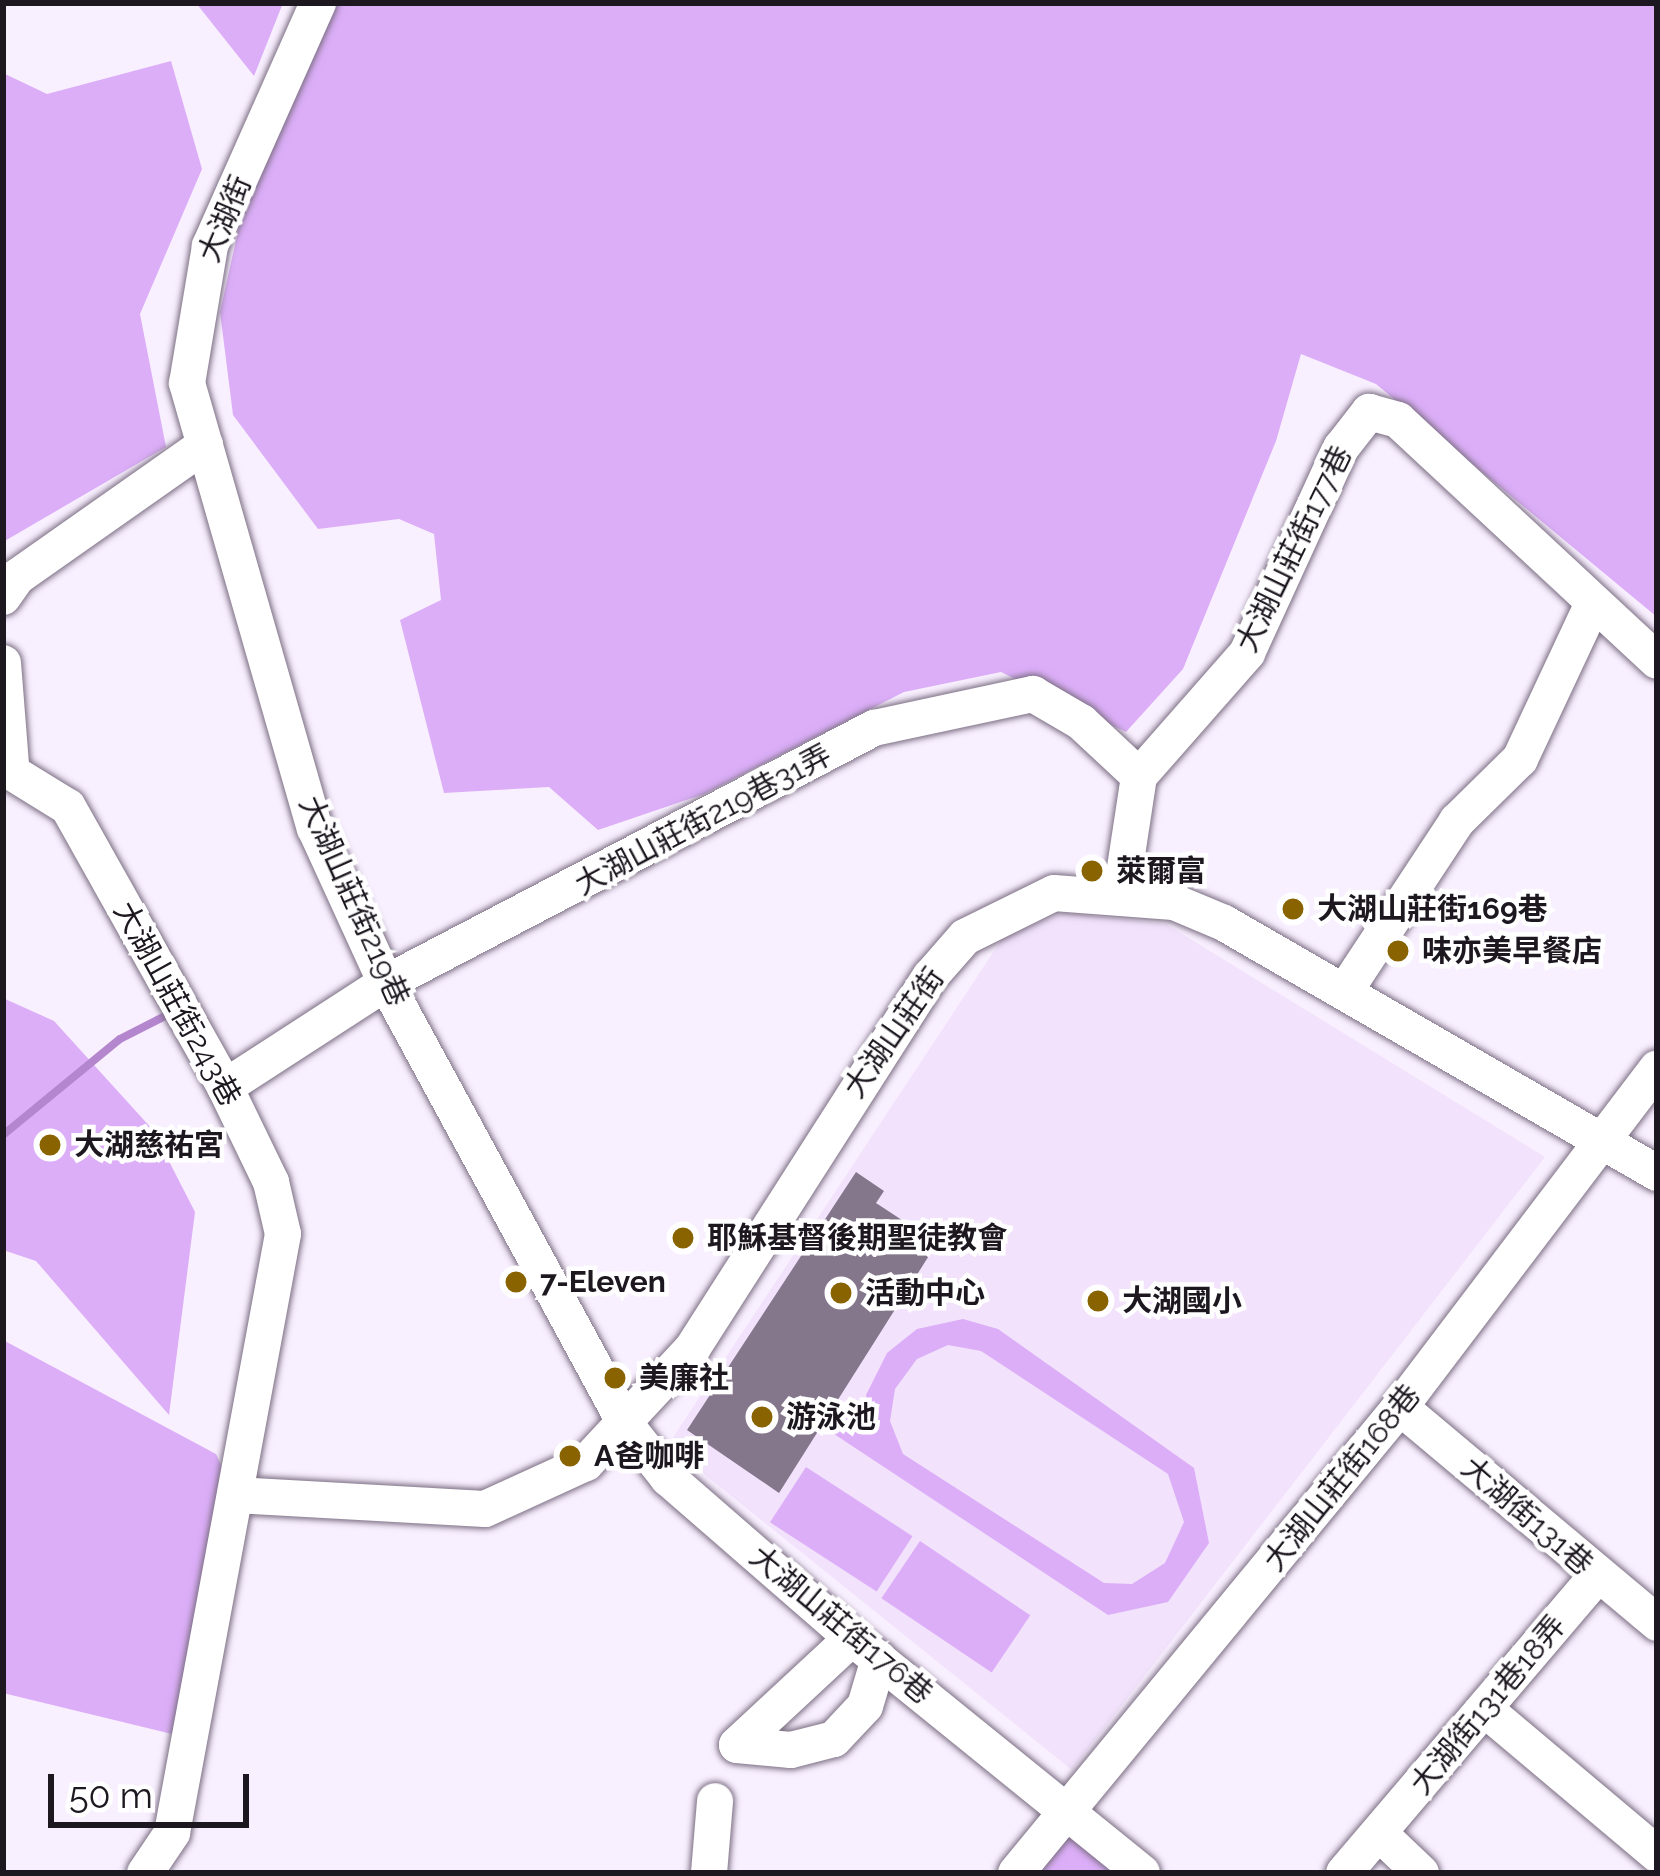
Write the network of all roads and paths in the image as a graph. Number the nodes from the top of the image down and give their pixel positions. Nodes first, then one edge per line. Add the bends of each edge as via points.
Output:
1 (318, 3) edge
2 (205, 445) junction
3 (3, 597) edge
4 (1592, 605) junction
5 (1657, 661) edge
6 (3, 662) edge
7 (7, 766) edge
8 (1139, 776) junction
9 (1121, 893) junction
10 (386, 982) junction
11 (1345, 991) junction
12 (1657, 1067) edge
13 (225, 1087) junction
14 (1609, 1141) junction
15 (1657, 1172) edge
16 (1400, 1407) junction
17 (626, 1425) junction
18 (235, 1495) junction
19 (1597, 1576) junction
20 (1657, 1623) edge
21 (865, 1649) junction
22 (1486, 1710) junction
23 (715, 1801) dead end
24 (1071, 1810) junction
25 (1379, 1833) junction
26 (1657, 1854) edge
27 (145, 1873) edge
28 (709, 1873) edge
29 (1016, 1873) edge
30 (1142, 1873) edge
31 (1344, 1873) edge
32 (1421, 1873) edge

1 - 2 street, 大湖街 via 194,304 187,383
2 - 3 street via 16,577
2 - 10 street, 大湖山莊街219巷 via 315,828
4 - 5 street, 大湖山莊街177巷
4 - 8 street, 大湖山莊街177巷 via 1398,420 1369,412 1341,448 1246,653
4 - 11 street via 1520,759 1456,821
6 - 7 street
7 - 13 street, 大湖山莊街243巷 via 68,807
8 - 9 street
8 - 10 street, 大湖山莊街219巷31弄 via 1081,722 1033,694 874,728
9 - 11 street, 大湖山莊街 via 1218,921
9 - 17 street, 大湖山莊街 via 1054,893 965,937 865,1071 692,1349
10 - 13 street, 大湖山莊街219巷31弄
10 - 17 street, 大湖山莊街219巷
11 - 14 street, 大湖山莊街
12 - 14 street, 大湖山莊街168巷
13 - 18 street, 大湖山莊街243巷 via 271,1182 283,1234
14 - 15 street, 大湖山莊街
14 - 16 street, 大湖山莊街168巷
16 - 19 street, 大湖街131巷
16 - 24 street, 大湖山莊街168巷
17 - 18 street, 大湖山莊街 via 538,1492 485,1509
17 - 21 street, 大湖山莊街176巷 via 668,1478
18 - 27 street, 大湖山莊街243巷 via 172,1833
19 - 20 street, 大湖街131巷
19 - 22 street, 大湖街131巷18弄
21 - 21 street via 865,1706 834,1739 791,1750 736,1745
21 - 24 street, 大湖山莊街176巷
22 - 25 street, 大湖街131巷18弄
22 - 26 street
23 - 28 street
24 - 29 street, 大湖山莊街168巷
24 - 30 street
25 - 31 street, 大湖街131巷18弄
25 - 32 street

